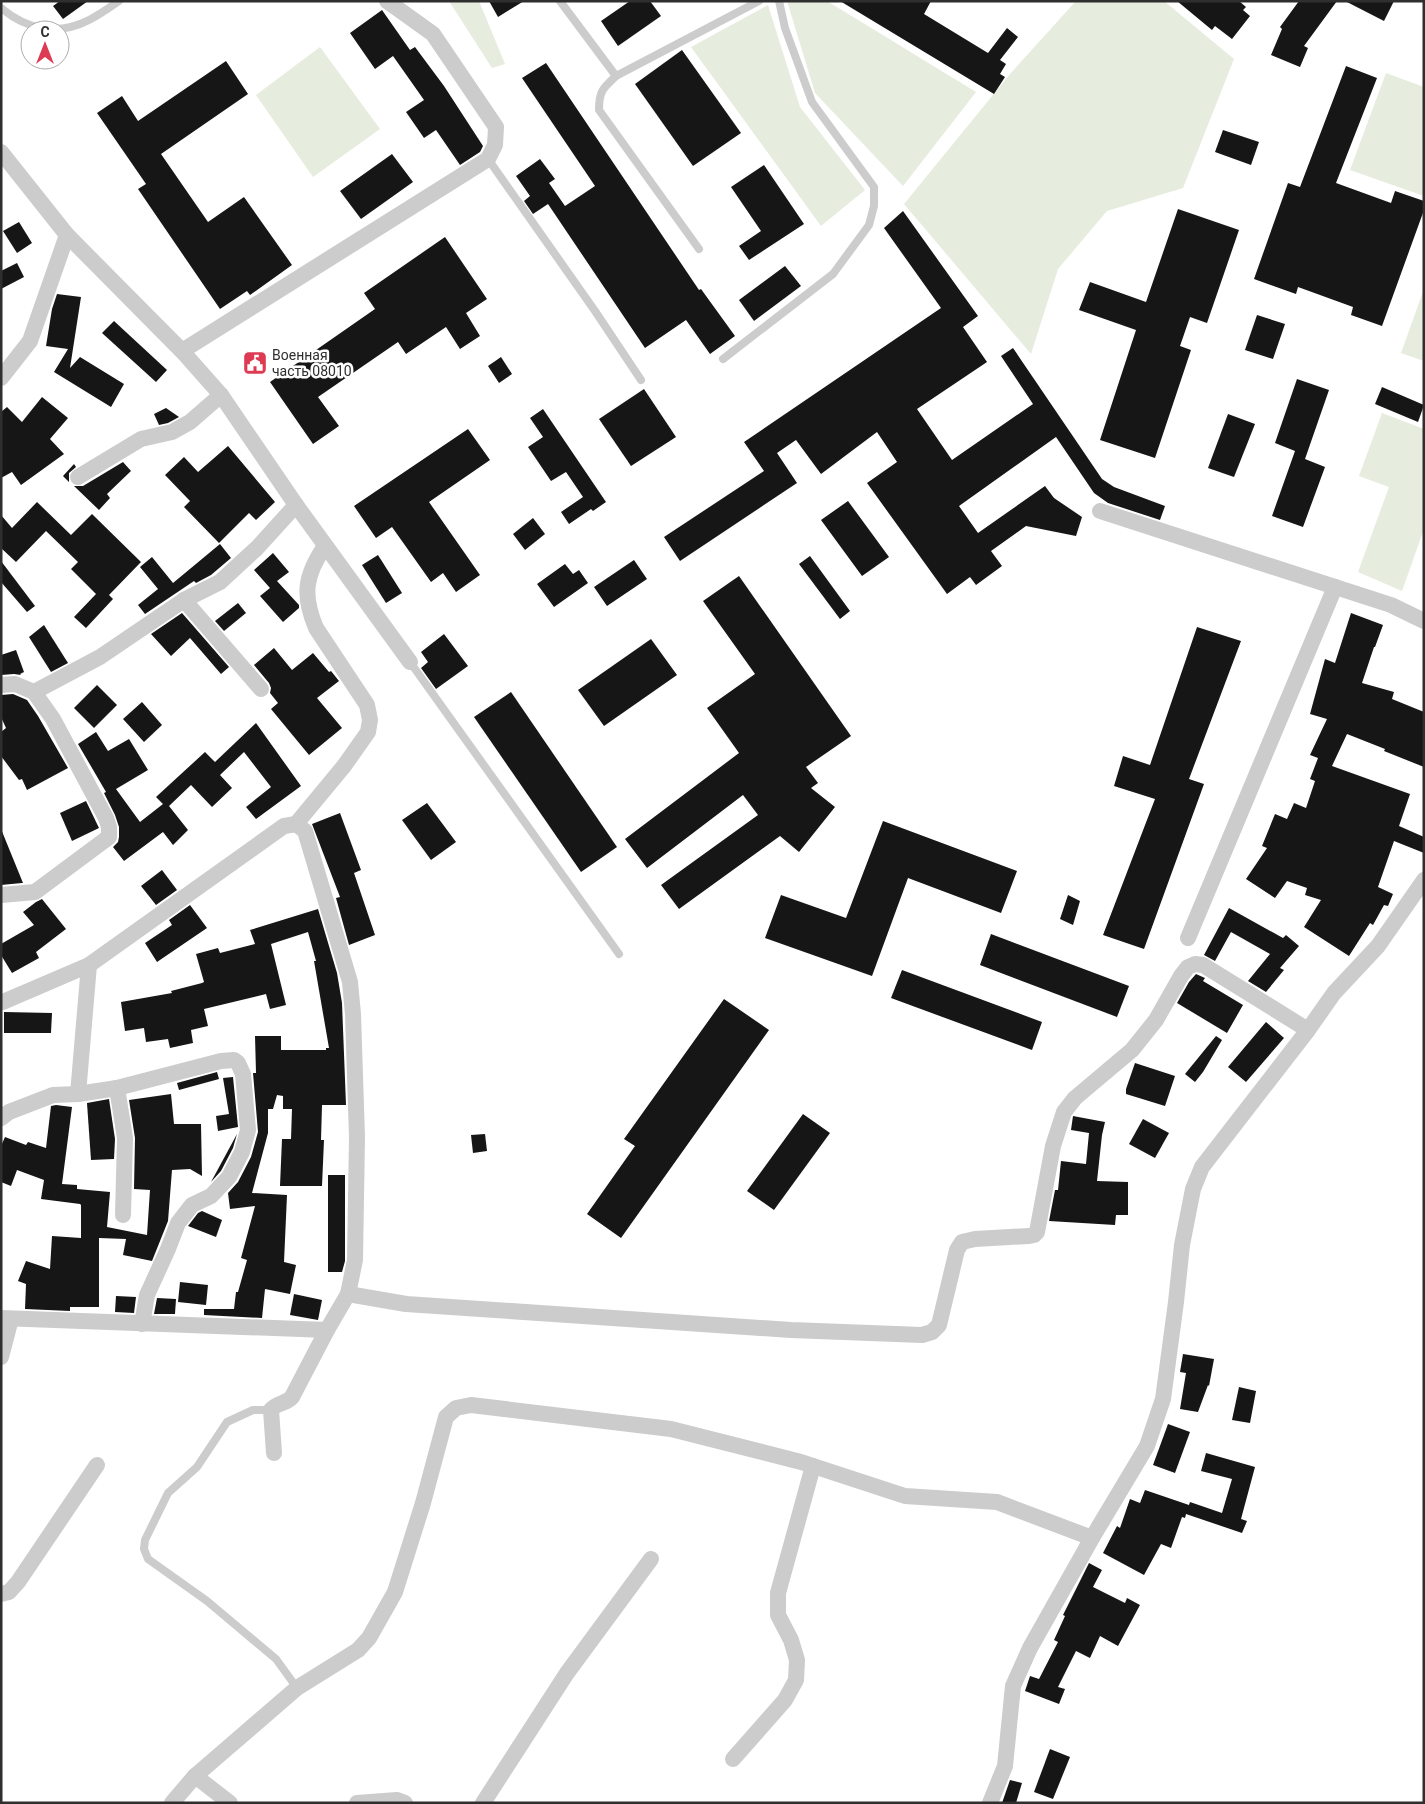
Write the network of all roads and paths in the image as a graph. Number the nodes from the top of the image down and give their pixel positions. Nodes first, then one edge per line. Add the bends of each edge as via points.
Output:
1 (119, 1) edge
2 (387, 1) edge
3 (560, 1) edge
4 (760, 1) edge
5 (779, 1) edge
6 (1, 8) edge
7 (616, 76) junction
8 (1, 152) edge
9 (488, 159) junction
10 (68, 235) junction
11 (699, 249) dead end
12 (182, 351) junction
13 (722, 359) dead end
14 (1, 378) edge
15 (641, 380) dead end
16 (222, 395) junction
17 (78, 477) dead end
18 (296, 505) junction
19 (1100, 511) dead end
20 (326, 546) junction
21 (1335, 588) junction
22 (184, 600) junction
23 (1424, 621) edge
24 (410, 662) joint
25 (1, 685) edge
26 (261, 689) dead end
27 (34, 692) junction
28 (296, 824) junction
29 (1424, 880) edge
30 (1, 895) edge
31 (1188, 938) dead end
32 (619, 954) dead end
33 (89, 965) junction
34 (3, 1002) dead end
35 (1308, 1030) junction
36 (117, 1088) junction
37 (78, 1094) junction
38 (1, 1118) edge
39 (123, 1215) dead end
40 (348, 1294) junction
41 (6, 1318) edge
42 (142, 1324) junction
43 (327, 1330) junction
44 (1, 1357) edge
45 (271, 1410) junction
46 (274, 1453) dead end
47 (97, 1465) dead end
48 (814, 1466) junction
49 (1092, 1538) junction
50 (651, 1559) dead end
51 (1, 1594) edge
52 (297, 1688) junction
53 (733, 1759) dead end
54 (195, 1776) junction
55 (172, 1803) edge
56 (230, 1803) edge
57 (357, 1803) edge
58 (405, 1803) edge
59 (483, 1803) edge
60 (990, 1803) edge

1 - 6 lane via 88,21 62,29 34,28
2 - 9 street via 433,34 496,127 495,145
3 - 7 lane
4 - 7 lane
5 - 13 lane via 785,28 812,102 874,187 874,206 869,225 833,274
7 - 11 lane via 602,88 599,110
8 - 10 street
9 - 12 street
9 - 15 lane
10 - 12 street
10 - 14 street via 30,341
12 - 16 street
16 - 17 street via 190,422 172,432 141,439
16 - 18 street
18 - 20 street
18 - 22 street via 220,582
19 - 21 street
20 - 24 street
20 - 28 street via 308,578 310,615 367,705 370,720 368,732 344,766
21 - 23 street via 1391,605
21 - 31 street
22 - 26 street
22 - 27 street via 100,657
24 - 32 lane
25 - 27 street via 15,684
27 - 30 street via 53,719 106,818 109,837 35,892
28 - 33 street via 284,826
28 - 40 street via 305,831 350,982 357,1138 355,1260
29 - 35 street via 1378,946 1334,993
33 - 34 street
33 - 37 street
35 - 40 street via 1203,965 1188,967 1156,1020 1132,1050 1075,1098 1064,1112 1053,1146 1037,1232 1029,1236 962,1242 957,1250 939,1325 922,1335 791,1330 406,1304
35 - 49 street via 1202,1167 1193,1189 1182,1245 1163,1399 1147,1446
36 - 37 street
36 - 39 street via 125,1138
36 - 42 street via 234,1060 242,1074 246,1107 248,1130 242,1152 229,1177 211,1196 192,1205 178,1223 147,1295
37 - 38 street via 53,1095
40 - 43 street
41 - 42 street
41 - 44 street
42 - 43 street
43 - 45 street via 292,1397
45 - 46 street
45 - 52 lane via 253,1410 227,1422 197,1467 168,1493 145,1540 144,1549 148,1559 207,1601 276,1659
47 - 51 street via 18,1582
48 - 49 street via 905,1496 997,1502
48 - 52 street via 671,1429 471,1405 456,1408 446,1418 395,1592 369,1638 358,1650
48 - 53 street via 778,1593 778,1615 797,1660 796,1680 785,1700
49 - 60 street via 1030,1648 1013,1686 1005,1766
50 - 59 street via 566,1673
52 - 54 street
54 - 55 street
54 - 56 street
57 - 58 street via 397,1800

